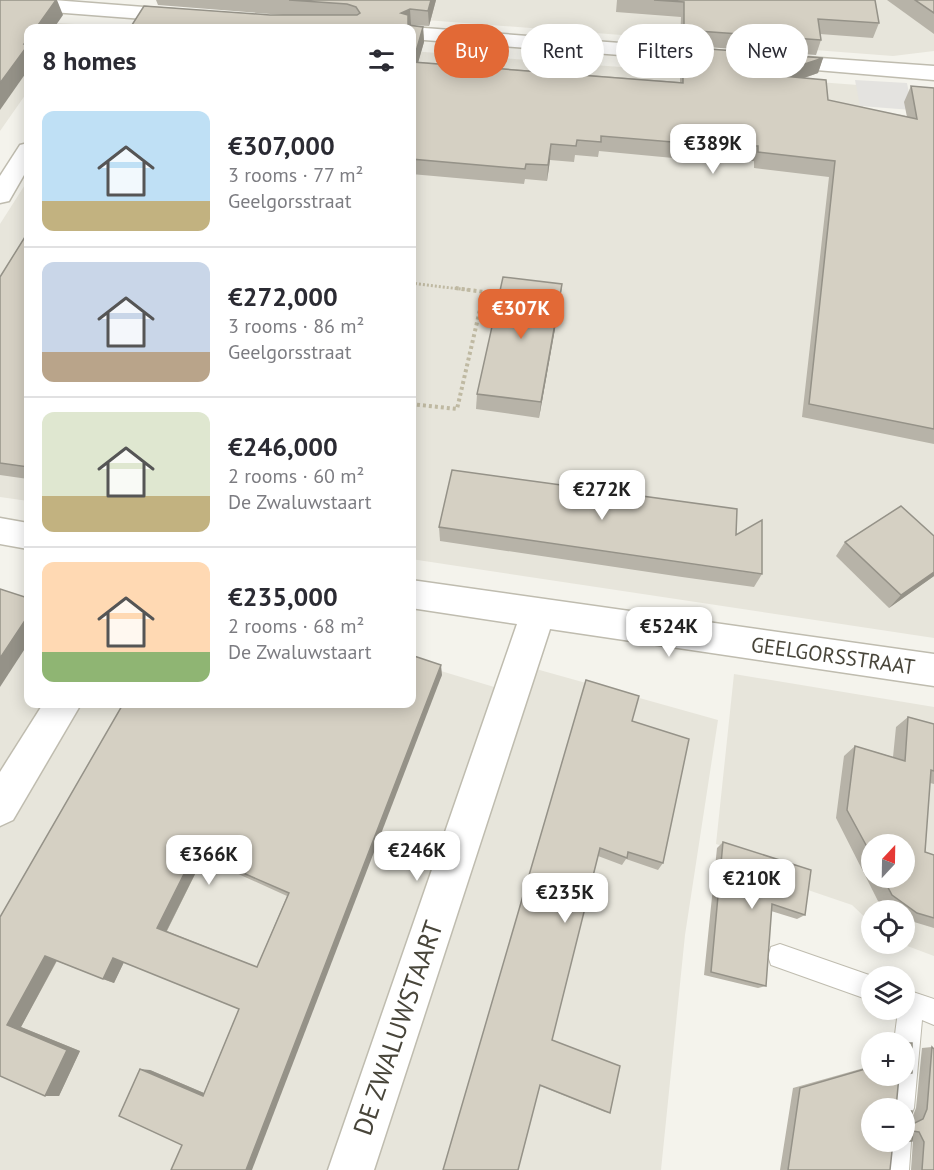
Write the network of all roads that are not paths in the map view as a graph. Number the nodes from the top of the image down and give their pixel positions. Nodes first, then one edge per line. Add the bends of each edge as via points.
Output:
1 (0, 2) edge
2 (110, 13) edge
3 (206, 18) edge
4 (416, 33) edge
5 (934, 73) edge
6 (24, 156) edge
7 (0, 195) edge
8 (0, 531) edge
9 (24, 535) edge
10 (416, 595) edge
11 (538, 613) junction
12 (934, 670) edge
13 (61, 708) edge
14 (0, 807) edge
15 (780, 956) dead end
16 (861, 985) edge
17 (916, 1006) edge
18 (911, 1032) edge
19 (897, 1152) edge
20 (351, 1170) edge
21 (895, 1170) edge

1 - 2 street
2 - 3 street
4 - 5 street
6 - 7 street
8 - 9 street
10 - 11 street, GEELGORSSTRAAT
11 - 12 street, GEELGORSSTRAAT
11 - 20 street, DE ZWALUWSTAART
13 - 14 street
15 - 16 lane
17 - 18 lane
19 - 21 lane

